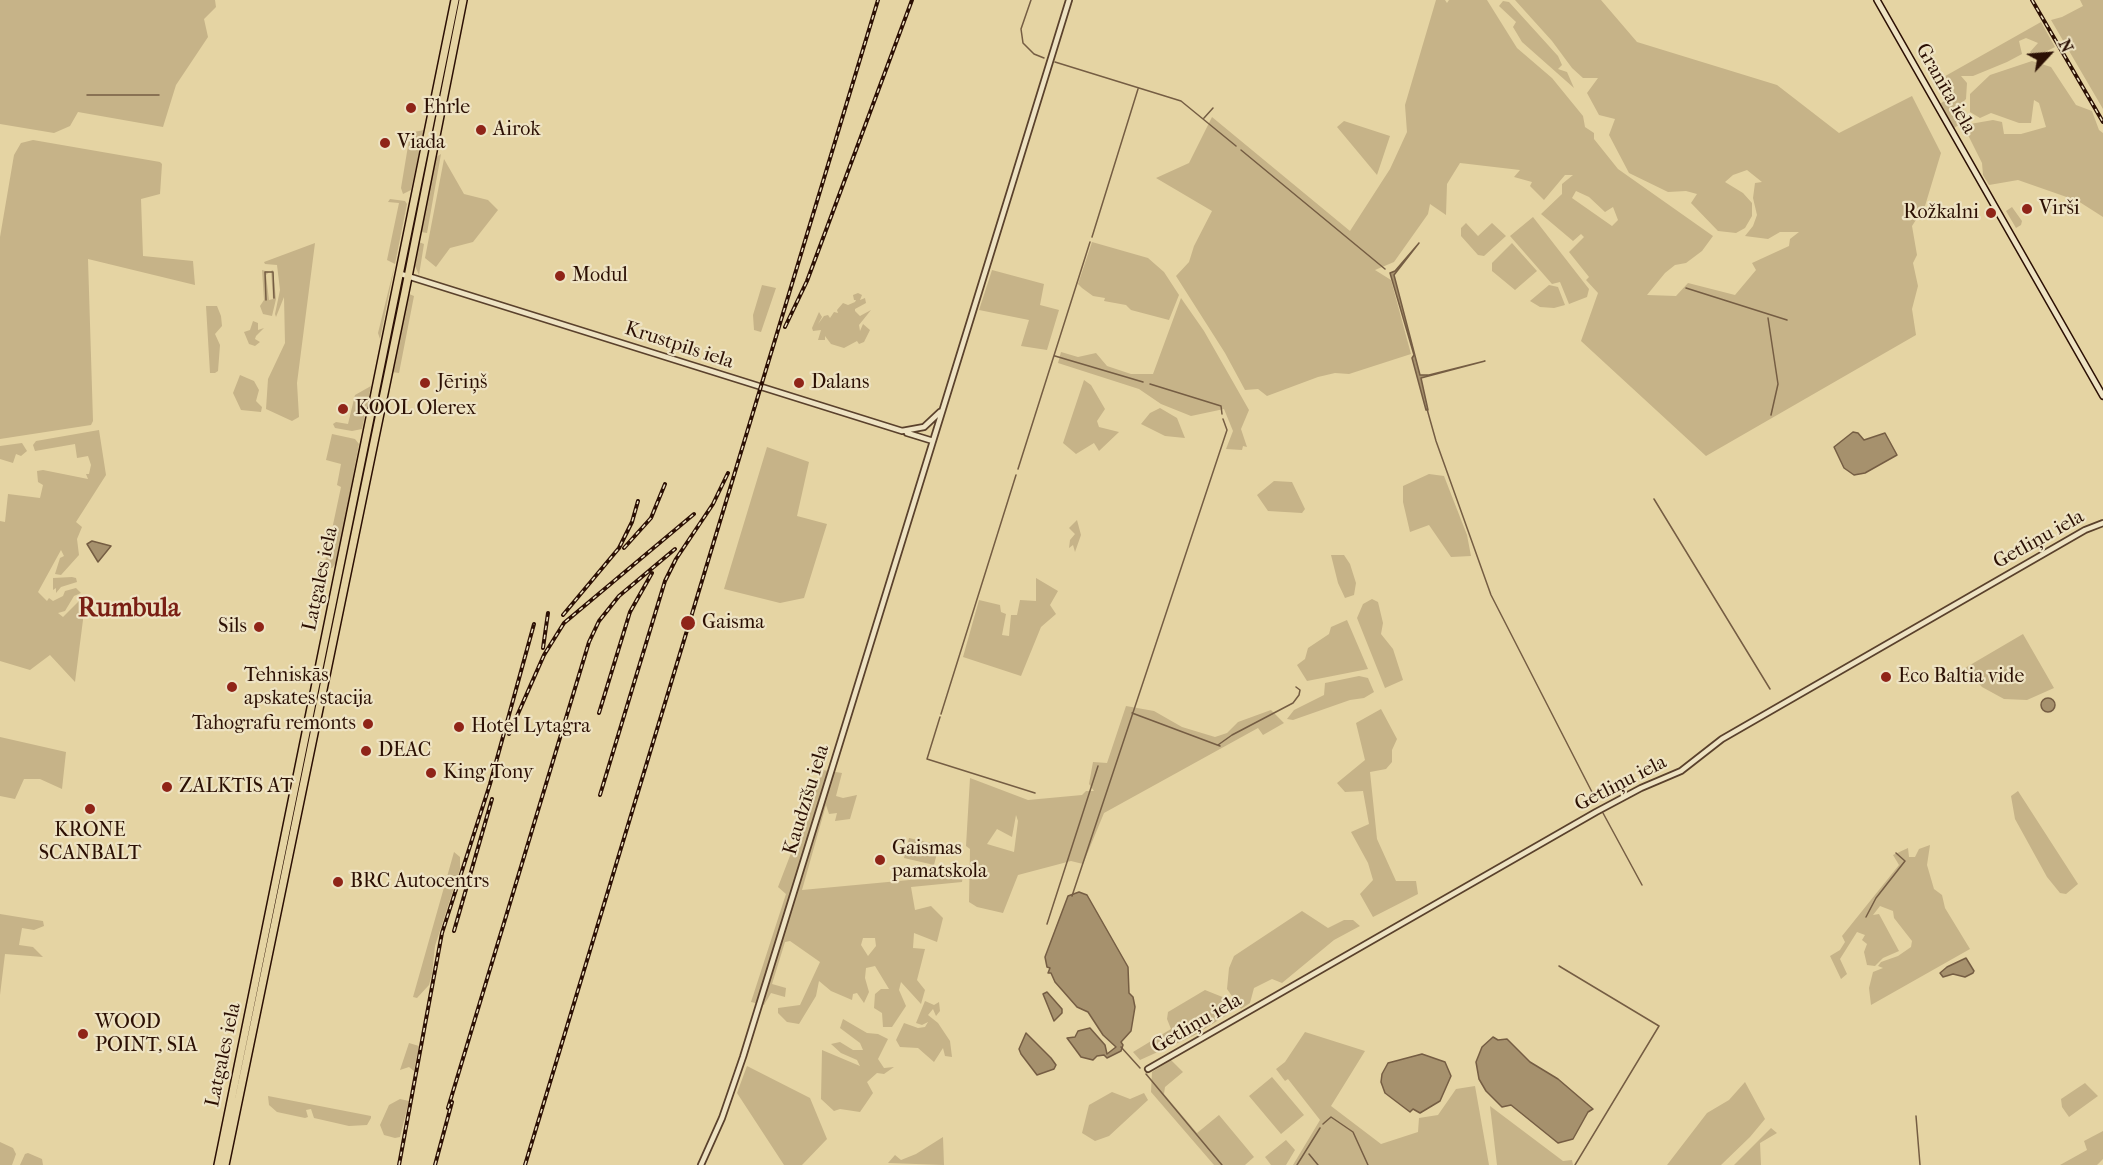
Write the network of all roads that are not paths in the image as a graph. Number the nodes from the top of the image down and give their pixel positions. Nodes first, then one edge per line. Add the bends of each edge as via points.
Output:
1 (455, 0) edge
2 (463, 0) edge
3 (1069, 0) edge
4 (1877, 0) edge
5 (404, 275) junction
6 (2103, 396) edge
7 (942, 410) junction
8 (902, 431) junction
9 (933, 441) junction
10 (2103, 523) edge
11 (256, 1000) junction
12 (1148, 1068) dead end
13 (218, 1165) edge
14 (225, 1165) edge
15 (701, 1165) edge

1 - 5 highway, Latgales iela
2 - 5 highway, Latgales iela
3 - 7 street
4 - 6 main road, Granīta iela
5 - 8 street, Krustpils iela
5 - 11 highway, Latgales iela
7 - 8 street via 924,427
7 - 9 street
8 - 9 street, Krustpils iela
9 - 15 street, Kaudzīšu iela via 743,1057
10 - 12 street, Getliņu iela via 1722,739 1681,771 1596,812
11 - 13 highway, Latgales iela
11 - 14 highway, Latgales iela

